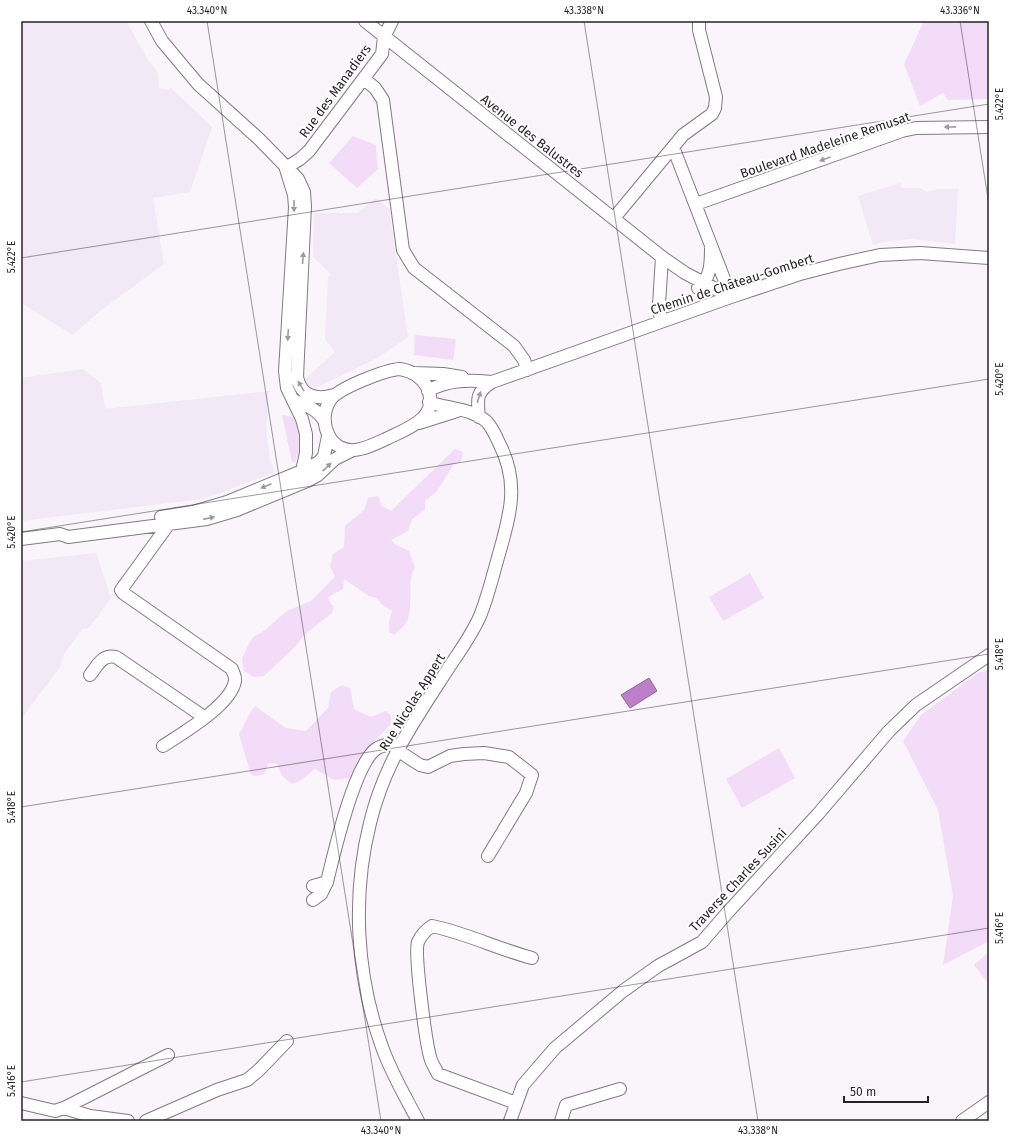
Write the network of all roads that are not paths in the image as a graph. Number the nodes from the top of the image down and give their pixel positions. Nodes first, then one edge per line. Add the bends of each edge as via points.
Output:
1 (151, 21) edge
2 (365, 21) edge
3 (392, 21) edge
4 (698, 21) edge
5 (384, 37) junction
6 (364, 79) junction
7 (989, 127) edge
8 (673, 147) junction
9 (286, 168) junction
10 (696, 204) junction
11 (614, 218) junction
12 (711, 247) junction
13 (662, 257) junction
14 (989, 258) edge
15 (701, 285) junction
16 (731, 297) junction
17 (702, 307) junction
18 (662, 322) junction
19 (526, 370) junction
20 (414, 373) junction
21 (467, 380) junction
22 (492, 382) junction
23 (334, 395) junction
24 (429, 396) junction
25 (293, 400) junction
26 (462, 410) junction
27 (479, 417) junction
28 (325, 422) junction
29 (418, 424) junction
30 (328, 436) junction
31 (351, 451) junction
32 (302, 471) junction
33 (171, 519) junction
34 (21, 539) edge
35 (989, 655) edge
36 (90, 675) dead end
37 (204, 717) junction
38 (163, 746) dead end
39 (396, 752) junction
40 (369, 759) junction
41 (488, 856) dead end
42 (327, 882) junction
43 (313, 886) dead end
44 (313, 900) dead end
45 (532, 958) dead end
46 (287, 1041) dead end
47 (168, 1054) dead end
48 (620, 1089) dead end
49 (989, 1102) edge
50 (21, 1103) edge
51 (516, 1103) junction
52 (64, 1108) junction
53 (128, 1121) edge
54 (146, 1121) edge
55 (418, 1121) edge
56 (510, 1121) edge
57 (561, 1121) edge
58 (962, 1121) edge

1 - 9 street via 167,47 198,84 259,139
2 - 5 street, Avenue des Balustres
3 - 5 street, Rue des Manadiers
4 - 8 street via 716,97 715,108 712,114 683,134
5 - 6 street, Rue des Manadiers via 382,54
5 - 11 street, Avenue des Balustres
6 - 9 street, Rue des Manadiers via 309,151
6 - 19 street via 375,88 383,100 403,250 408,261 428,280 514,346 524,360
7 -> 10 street, Boulevard Madeleine Remusat via 916,128 902,131
8 - 10 street
8 - 11 street
23 -> 9 street via 320,398 310,396 300,388 296,377 305,206 304,192 298,179
9 -> 25 street via 295,207 285,371 287,388
10 - 12 street
11 - 13 street, Avenue des Balustres
12 - 15 street via 708,276
12 - 16 street via 717,256
13 - 15 street, Avenue des Balustres
13 - 18 street via 659,305
14 - 16 street, Chemin de Château-Gombert via 920,253 880,255 800,274
15 - 16 street, Avenue des Balustres
15 - 17 street
16 - 17 street, Chemin de Château-Gombert
17 - 18 street, Chemin de Château-Gombert
18 - 19 street, Chemin de Château-Gombert
19 - 22 street, Chemin de Château-Gombert
20 - 21 street, Chemin de Château-Gombert via 459,376
20 - 23 street via 400,369 392,370
20 - 24 street via 420,378
21 - 22 street, Chemin de Château-Gombert
21 - 24 street, Chemin de Château-Gombert via 446,383
27 -> 22 street, Chemin de Château-Gombert via 478,398 483,388
23 - 28 street via 325,410
24 - 26 street, Rue Nicolas Appert
24 - 29 street via 425,417
25 - 28 street via 319,413
25 - 32 street via 306,434 306,453
26 - 27 street, Rue Nicolas Appert
26 - 29 street
27 - 39 street, Rue Nicolas Appert via 487,422 496,435 508,463 512,480 511,510 480,616
28 - 30 street
29 - 31 street via 366,448
30 - 31 street via 334,444
30 - 32 street via 324,456 319,462
33 -> 31 street via 207,519 237,510 307,481 318,475 335,459
32 -> 33 street via 227,502
33 - 34 street via 68,537 60,534
33 - 37 street via 122,590 232,669 236,679 232,689 222,704
35 - 51 street, Traverse Charles Susini via 916,705 889,731 702,942 658,966 574,1031 555,1048 523,1085
36 - 37 street via 102,659 116,657
37 - 38 street
39 - 40 street
39 - 40 street via 380,747
39 - 41 street via 428,767 450,756 464,754 484,753 509,757 532,775 526,793
39 - 55 street, Rue Nicolas Appert via 369,826 360,883 359,937 371,1011 381,1044
40 - 42 street via 356,781
42 - 43 street
42 - 44 street via 321,894
45 - 51 street via 432,926 425,930 418,943 425,1026 431,1060 438,1074
46 - 54 street via 247,1080 217,1090
47 - 52 street
48 - 57 street via 566,1105
49 - 58 street
50 - 52 street via 55,1111
51 - 56 street, Traverse Charles Susini
52 - 53 street via 90,1116

